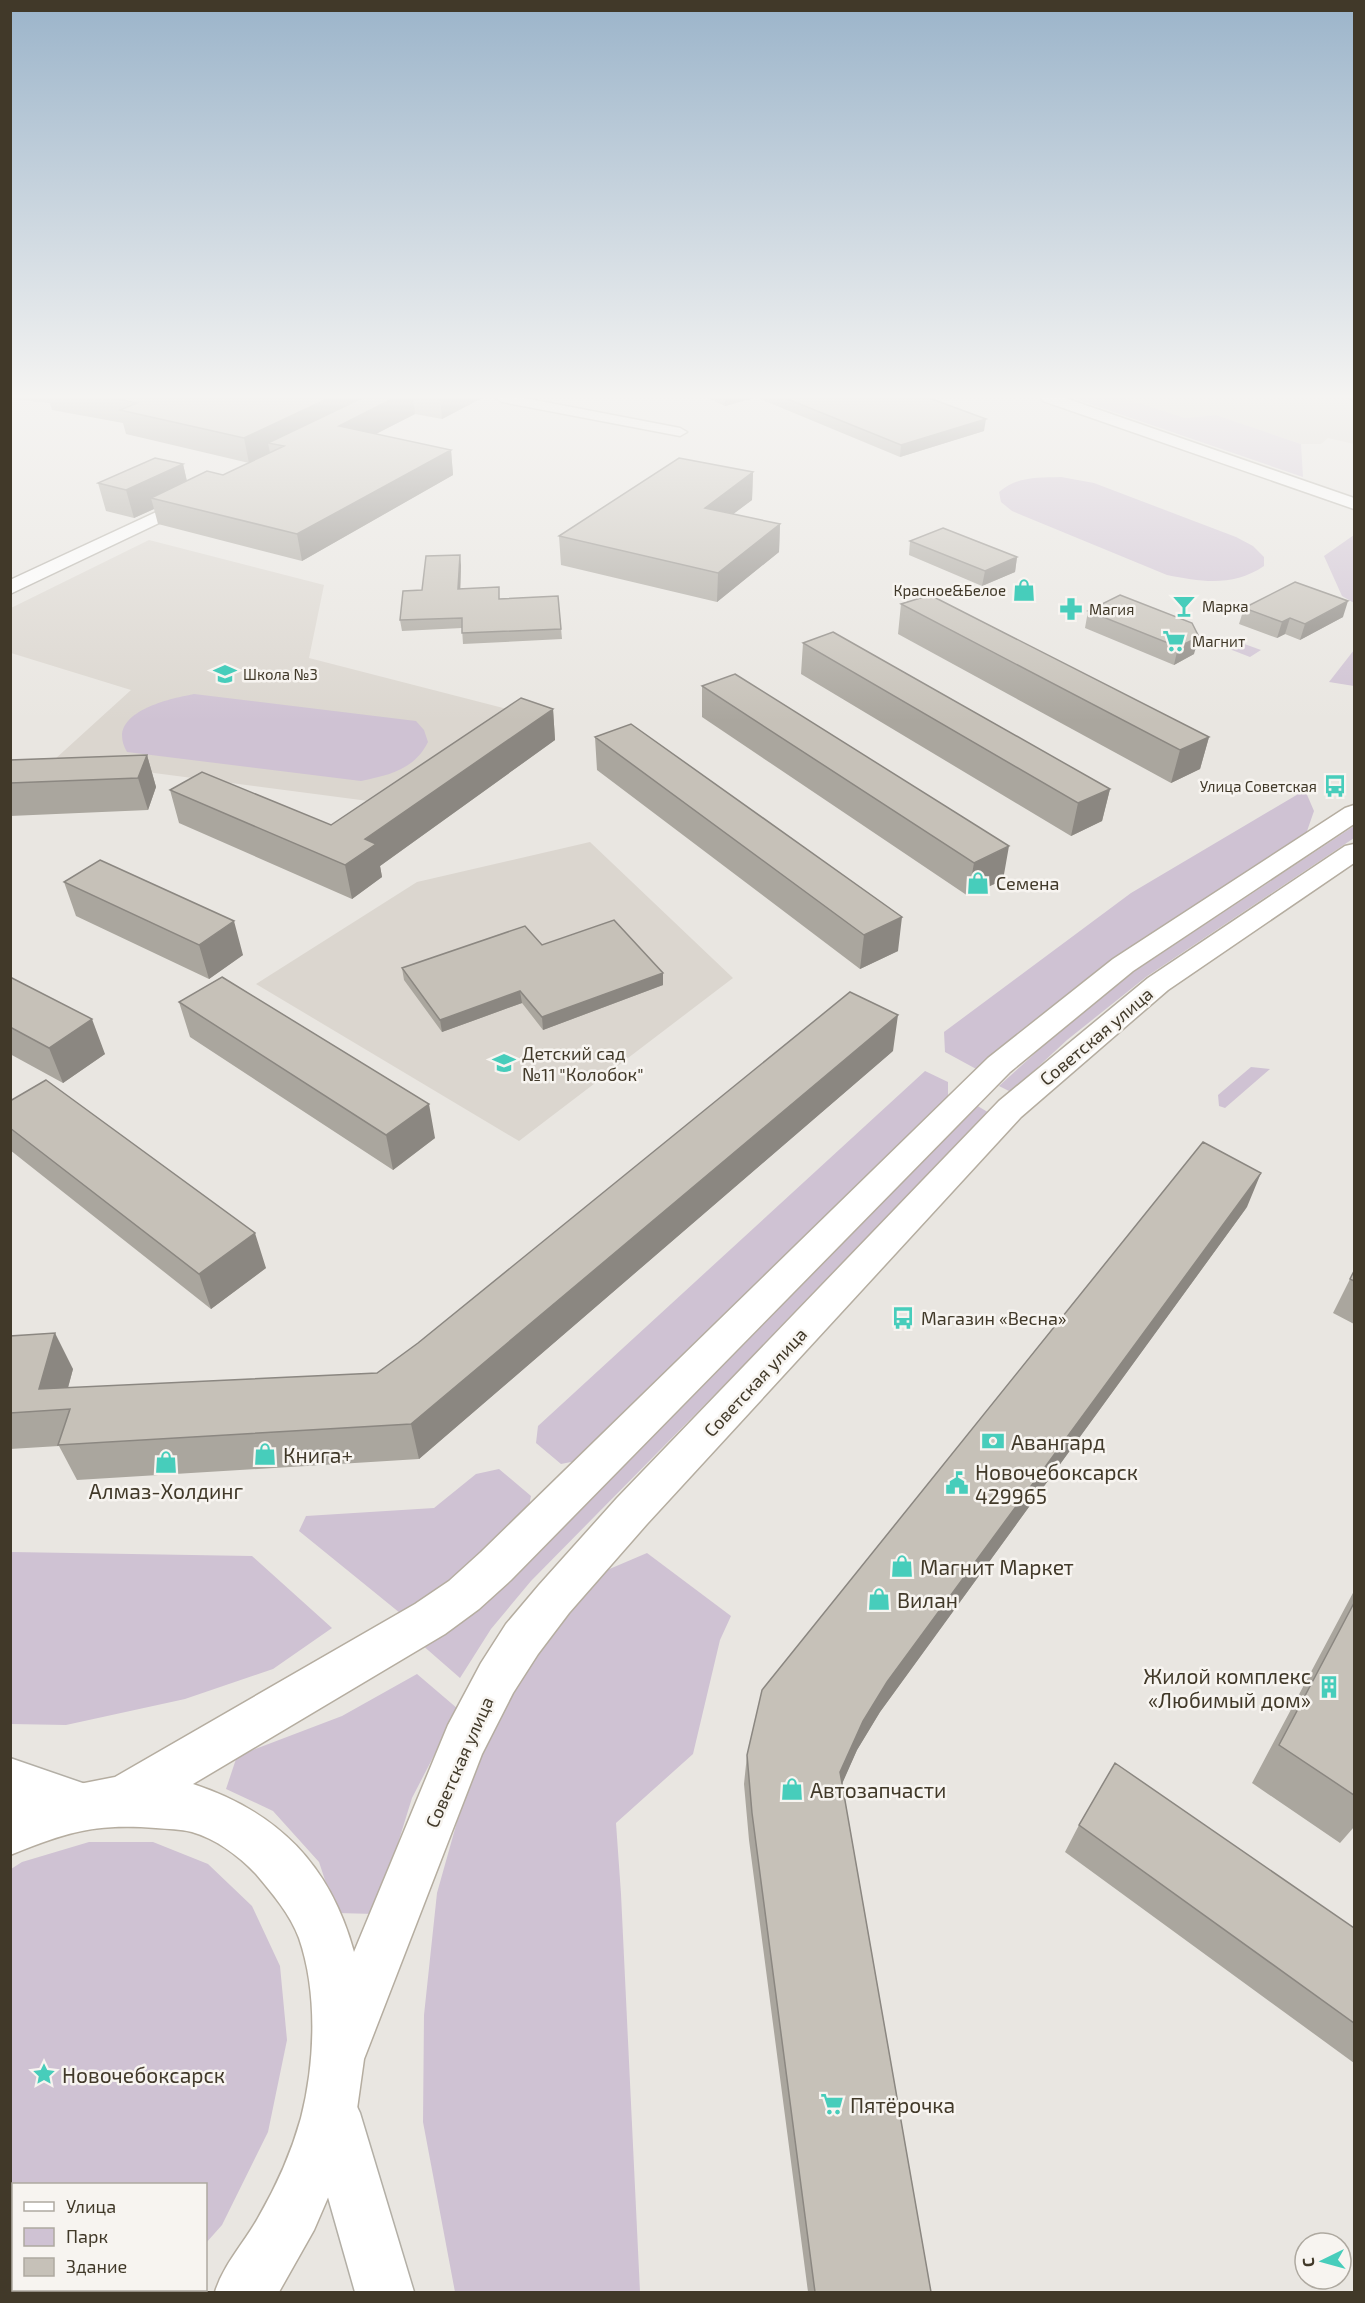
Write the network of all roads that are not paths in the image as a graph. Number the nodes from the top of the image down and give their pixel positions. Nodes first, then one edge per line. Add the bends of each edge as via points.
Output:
1 (182, 505) edge
2 (10, 588) edge
3 (1354, 813) edge
4 (1354, 852) edge
5 (10, 1782) edge
6 (102, 1803) junction
7 (10, 1831) edge
8 (334, 2082) junction
9 (244, 2292) edge
10 (385, 2292) edge

1 - 2 main road
3 - 6 main road, Советская улица via 1123,965 1008,1057 464,1595 390,1644
4 - 8 main road, Советская улица via 1158,984 1010,1108 554,1599 497,1678 464,1741
5 - 6 main road
6 - 7 main road via 41,1818
6 - 8 main road via 192,1808 225,1821 258,1841 291,1876 320,1926 336,1988
8 - 9 main road via 310,2176 283,2233
8 - 10 main road

